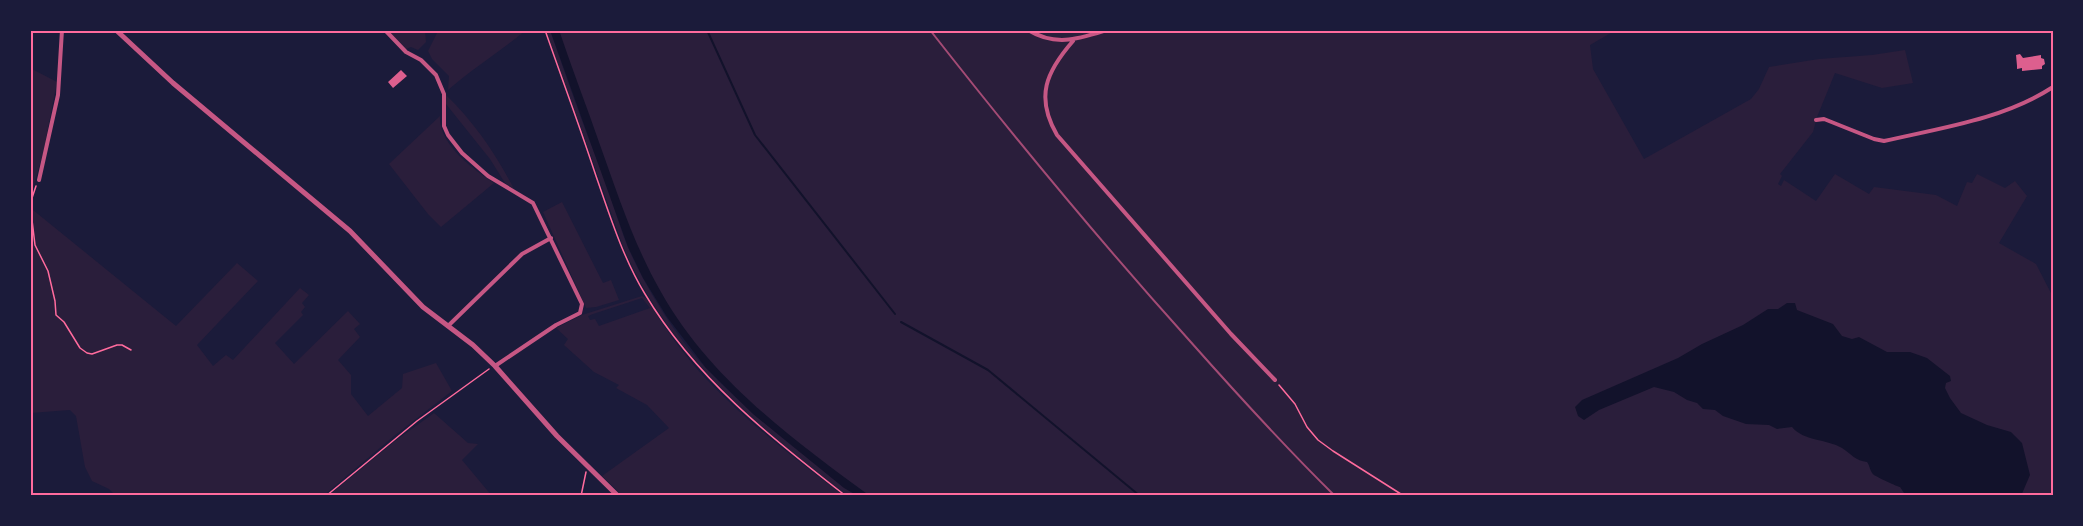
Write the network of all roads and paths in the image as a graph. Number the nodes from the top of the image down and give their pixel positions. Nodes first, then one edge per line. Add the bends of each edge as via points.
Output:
1 (62, 30) edge
2 (116, 30) edge
3 (386, 30) edge
4 (545, 30) edge
5 (1028, 30) edge
6 (1107, 30) edge
7 (1073, 41) junction
8 (2053, 87) edge
9 (1816, 120) dead end
10 (39, 180) joint
11 (30, 204) edge
12 (30, 219) edge
13 (551, 238) junction
14 (448, 326) junction
15 (131, 350) dead end
16 (495, 366) junction
17 (1275, 380) joint
18 (588, 469) junction
19 (326, 496) edge
20 (581, 496) edge
21 (618, 496) edge
22 (846, 496) edge
23 (1404, 496) edge

1 - 10 street via 58,95
2 - 14 street via 338,220 423,307
3 - 13 street via 436,75 444,96 444,126 454,144 488,176 533,203
4 - 22 path via 620,242 644,293 712,383 752,421
5 - 7 street via 1042,37
6 - 7 street
7 - 17 street via 1054,65 1044,93 1046,113 1056,135
8 - 9 street via 2015,107 1884,141 1824,118
10 - 11 path
12 - 15 path via 35,245 48,271 56,315 80,348 92,354 117,345
13 - 14 street via 522,254
13 - 16 street via 582,304 581,312
14 - 16 street
16 - 18 street
16 - 19 path via 417,421
17 - 23 path via 1318,440
18 - 20 path
18 - 21 street

